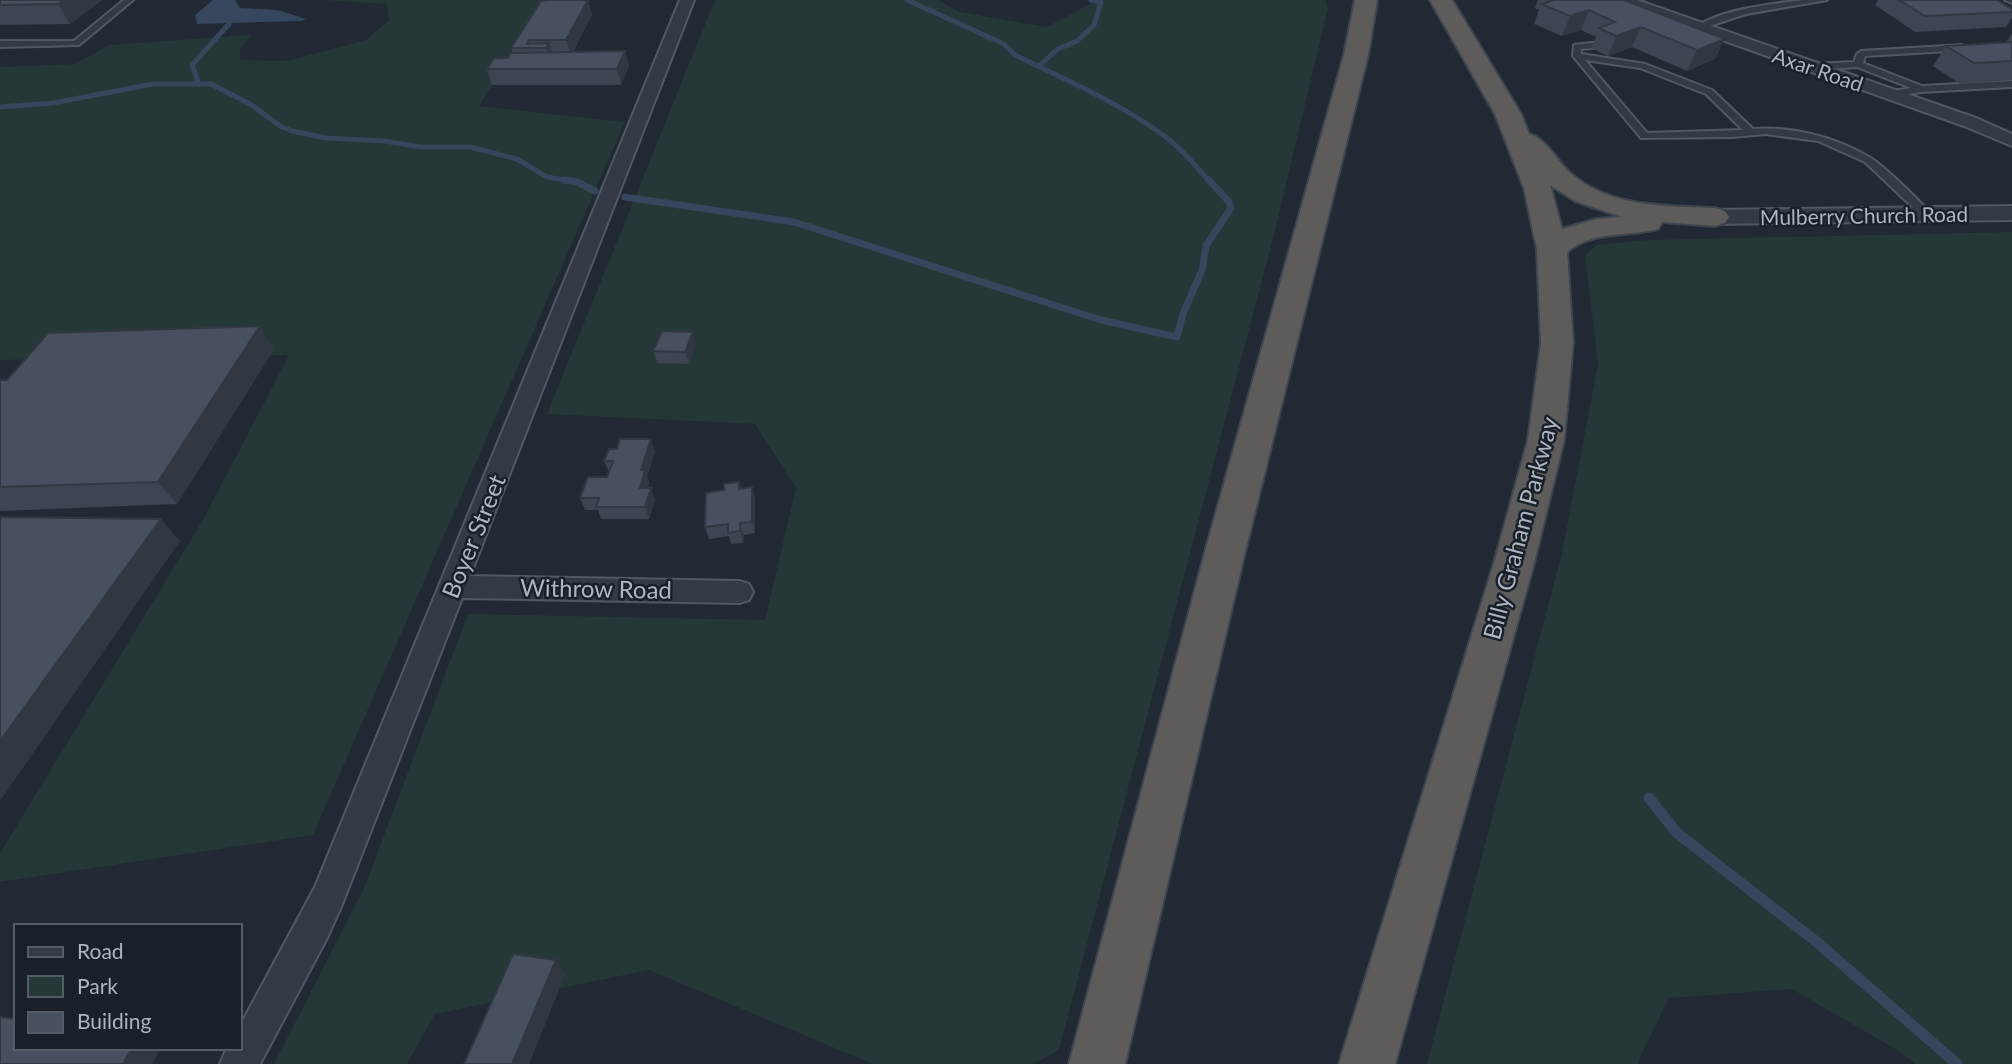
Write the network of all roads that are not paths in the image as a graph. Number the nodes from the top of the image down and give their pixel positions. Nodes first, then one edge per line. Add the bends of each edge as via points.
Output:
1 (129, 0) edge
2 (687, 0) edge
3 (1366, 0) edge
4 (1441, 0) edge
5 (1626, 0) edge
6 (1823, 0) edge
7 (1700, 27) junction
8 (0, 44) edge
9 (1601, 45) edge
10 (1971, 48) edge
11 (1621, 51) edge
12 (1577, 56) junction
13 (1858, 64) junction
14 (1642, 66) junction
15 (1813, 67) junction
16 (2012, 84) edge
17 (1921, 89) junction
18 (1890, 94) junction
19 (1508, 114) junction
20 (1750, 132) junction
21 (2012, 141) edge
22 (2012, 213) edge
23 (1925, 214) junction
24 (1715, 217) junction
25 (1552, 249) junction
26 (453, 587) junction
27 (739, 592) dead end
28 (239, 1064) edge
29 (1097, 1064) edge
30 (1367, 1064) edge

1 - 8 lane via 76,43
2 - 26 street, Boyer Street
3 - 29 highway via 1356,55 1221,566
4 - 19 highway, Billy Graham Parkway
5 - 7 street, Axar Road
6 - 7 lane via 1746,11
7 - 15 street, Axar Road
9 - 12 lane via 1577,47
10 - 13 lane via 1861,54
11 - 14 lane
12 - 14 lane
12 - 20 lane via 1644,136
13 - 15 lane
13 - 17 lane
14 - 20 lane via 1709,92
15 - 18 street, Axar Road
16 - 17 lane
17 - 18 lane
18 - 21 street, Axar Road
19 - 24 highway via 1568,186 1599,201 1653,213
19 - 25 highway, Billy Graham Parkway via 1538,188
20 - 23 lane via 1820,138 1868,160
22 - 23 street, Mulberry Church Road
23 - 24 street, Mulberry Church Road
24 - 25 highway via 1588,229 1566,235
25 - 30 highway, Billy Graham Parkway via 1558,343 1546,440
26 - 27 street, Withrow Road
26 - 28 street, Boyer Street via 315,926

